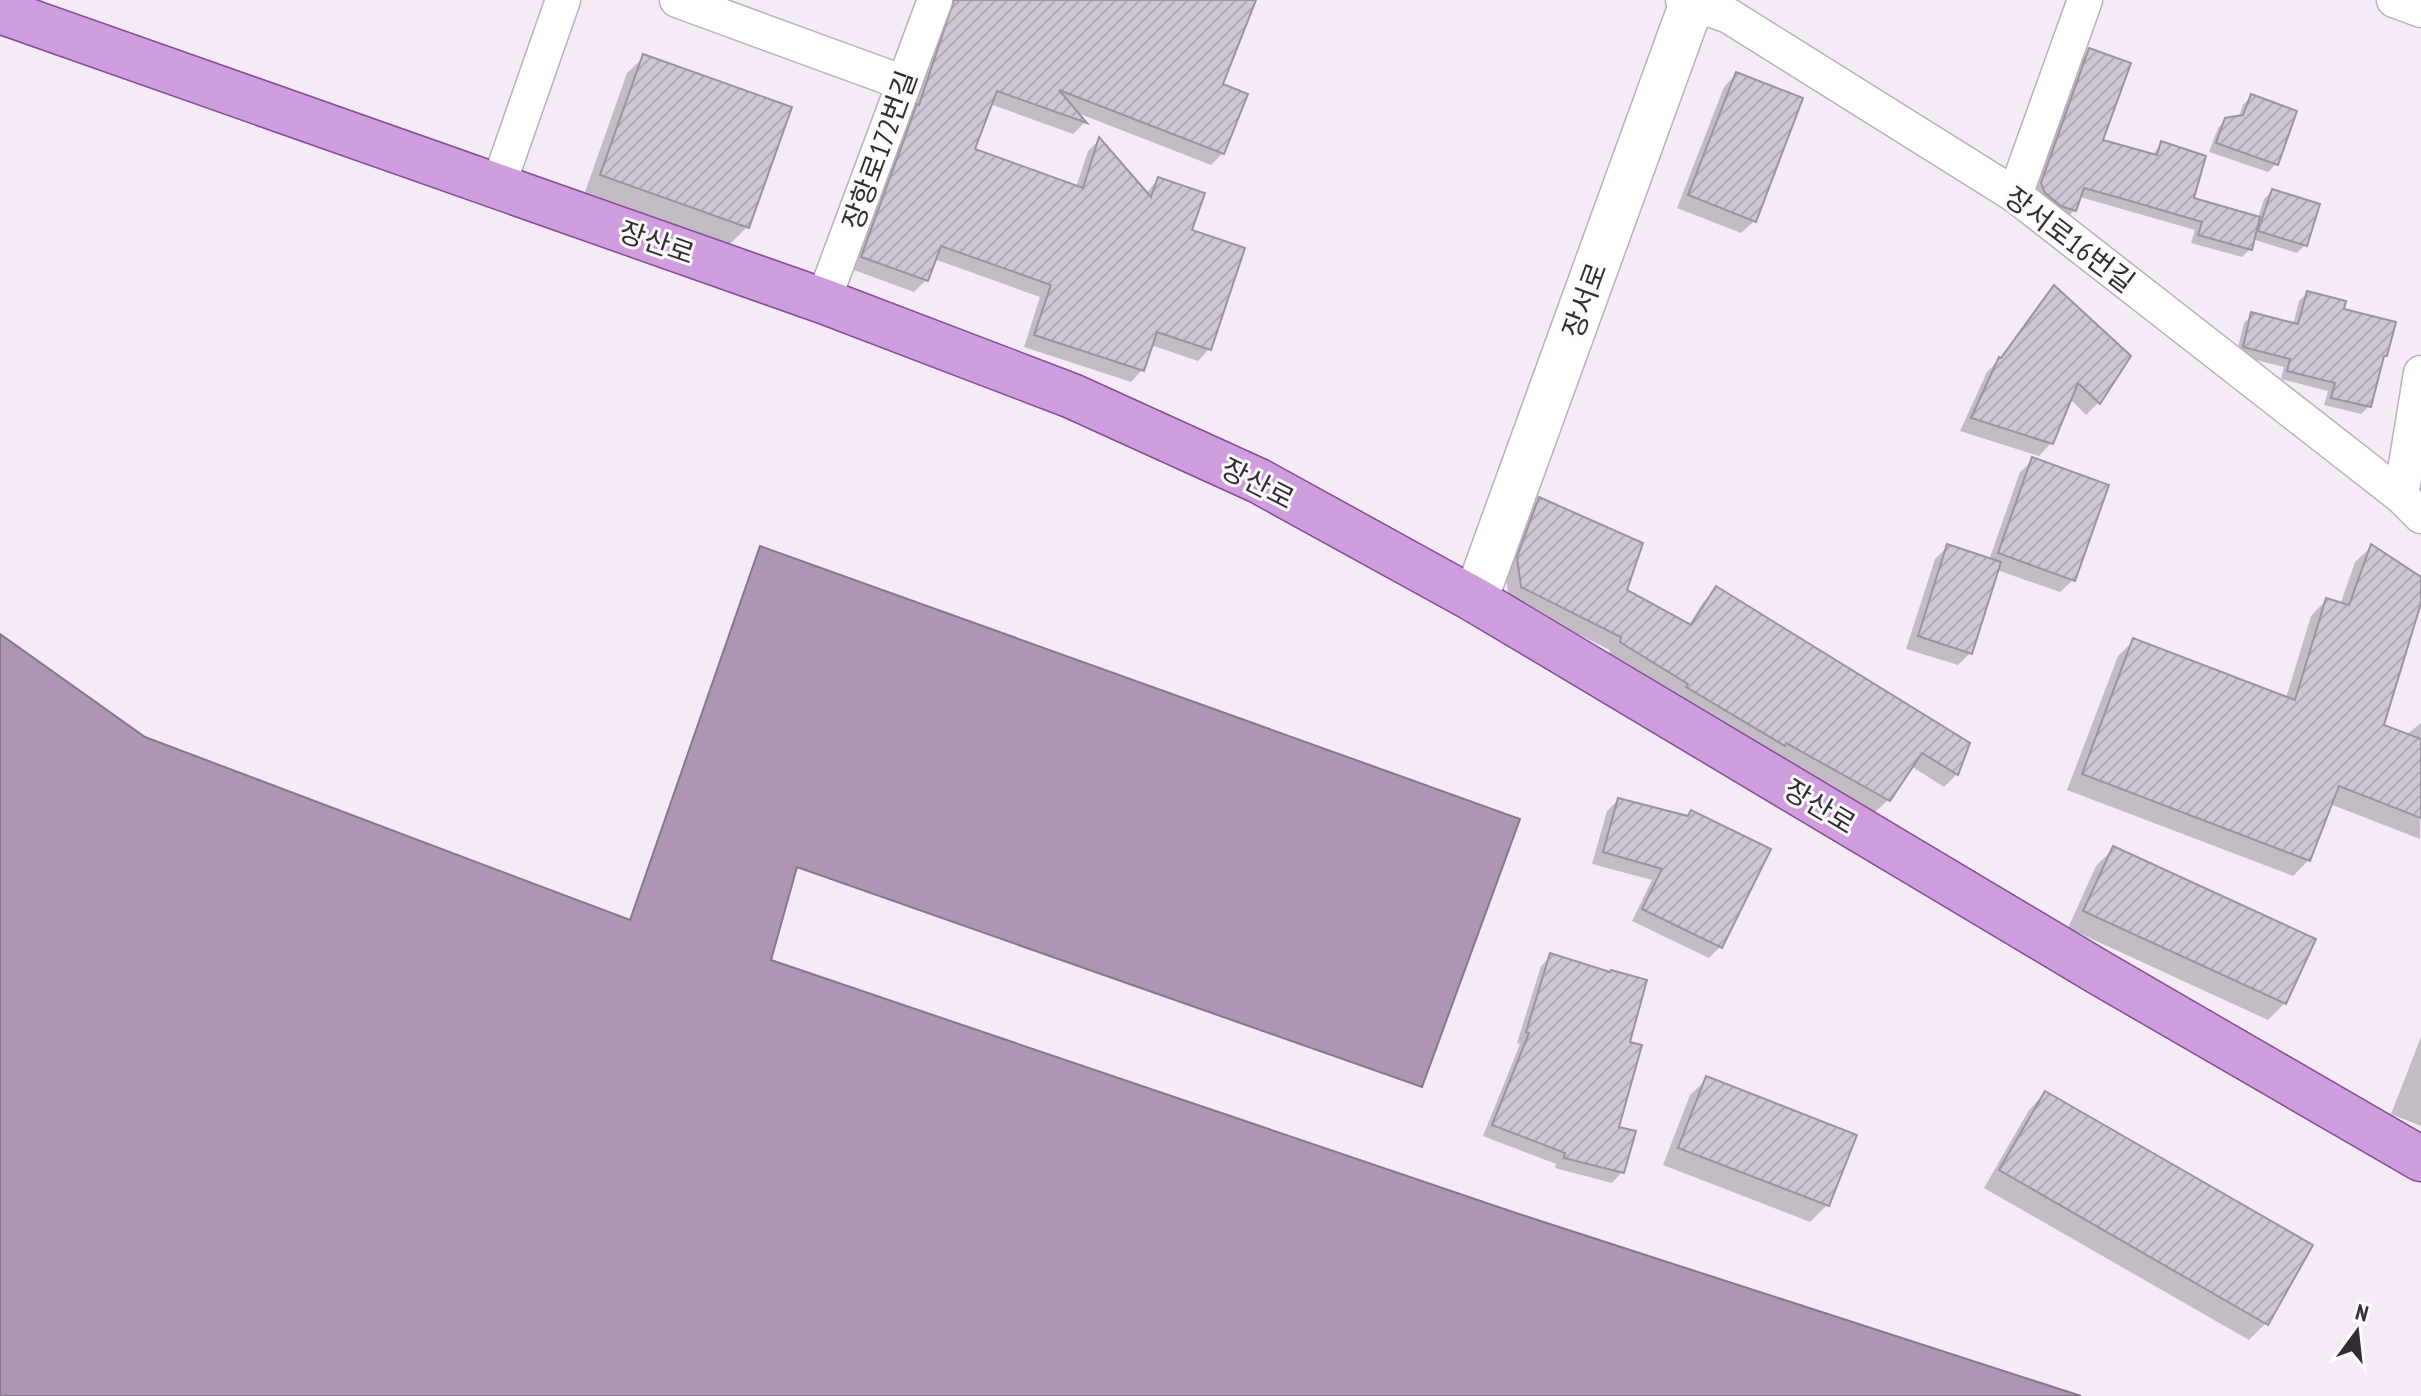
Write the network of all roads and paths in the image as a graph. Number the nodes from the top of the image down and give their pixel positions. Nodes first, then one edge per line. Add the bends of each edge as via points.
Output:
1 (563, 0) edge
2 (677, 0) edge
3 (935, 0) edge
4 (2085, 0) edge
5 (2394, 0) edge
6 (1689, 1) edge
7 (10, 8) edge
8 (2421, 10) edge
9 (904, 83) junction
10 (498, 186) junction
11 (2015, 195) junction
12 (823, 301) junction
13 (2421, 373) edge
14 (2411, 506) edge
15 (1475, 600) junction
16 (2421, 1159) edge

1 - 10 street
2 - 9 street
3 - 9 street, 장항로172번길
4 - 11 street
5 - 8 street
6 - 11 street, 장서로16번길 via 1729,16
6 - 15 main road, 장서로
7 - 10 main road, 장산로
9 - 12 street, 장항로172번길
10 - 12 main road, 장산로
11 - 14 street, 장서로16번길
12 - 15 main road, 장산로 via 1072,396 1259,481
13 - 14 street
15 - 16 main road, 장산로

